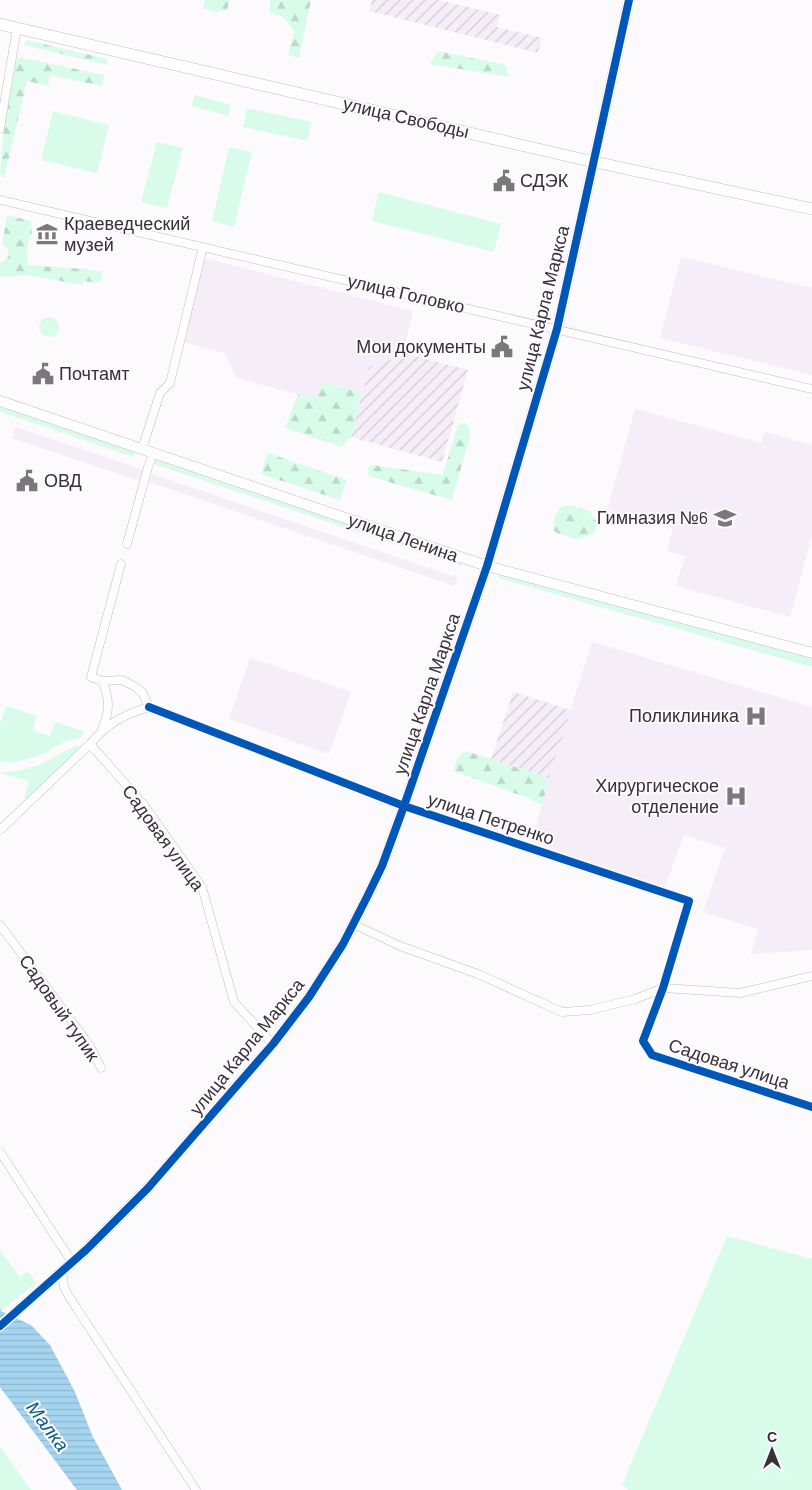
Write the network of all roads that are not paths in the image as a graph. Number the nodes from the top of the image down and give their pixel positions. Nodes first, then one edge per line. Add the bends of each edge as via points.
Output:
1 (628, 0) edge
2 (0, 24) edge
3 (17, 28) junction
4 (0, 128) edge
5 (594, 162) junction
6 (0, 200) edge
7 (812, 209) edge
8 (204, 247) junction
9 (557, 329) junction
10 (812, 388) edge
11 (0, 401) edge
12 (142, 449) junction
13 (153, 454) junction
14 (127, 544) dead end
15 (121, 564) dead end
16 (487, 566) junction
17 (812, 654) edge
18 (102, 681) junction
19 (149, 707) junction
20 (101, 731) junction
21 (90, 744) junction
22 (404, 806) junction
23 (0, 830) edge
24 (353, 924) junction
25 (0, 925) edge
26 (812, 976) edge
27 (663, 988) junction
28 (643, 1041) joint
29 (273, 1044) junction
30 (101, 1068) dead end
31 (812, 1107) edge
32 (0, 1152) edge
33 (72, 1262) junction
34 (62, 1270) junction
35 (0, 1326) edge
36 (196, 1490) edge

1 - 5 street, улица Карла Маркса
2 - 3 main road, улица Свободы
3 - 4 street
3 - 5 main road, улица Свободы
5 - 7 main road, улица Свободы
5 - 9 street, улица Карла Маркса
6 - 8 street, улица Головко
8 - 9 street, улица Головко
8 - 12 street via 170,383 160,393
9 - 10 street, улица Головко
9 - 16 street, улица Карла Маркса
11 - 12 street, улица Ленина
12 - 13 street, улица Ленина
13 - 14 street
13 - 16 street, улица Ленина
15 - 18 street via 90,677
16 - 17 street, улица Ленина
16 - 22 street, улица Карла Маркса
18 - 19 street via 122,680 134,686 142,692
18 - 20 street via 109,707
19 - 20 street via 126,715
19 - 22 street, улица Петренко
20 - 21 street
21 - 23 street
21 - 29 street, Садовая улица via 144,805 202,887 234,1002
22 - 24 street, улица Карла Маркса via 382,866
22 - 27 street, улица Петренко via 689,901
24 - 27 street via 562,1012 600,1008
24 - 29 street, улица Карла Маркса via 309,997
25 - 30 street, Садовый тупик via 84,1038
26 - 27 street via 740,994
27 - 28 street, улица Петренко
28 - 31 street, Садовая улица via 652,1054
29 - 33 street, улица Карла Маркса via 148,1188
32 - 33 street
33 - 34 street, улица Карла Маркса
34 - 35 street, улица Карла Маркса
34 - 36 street via 68,1295

